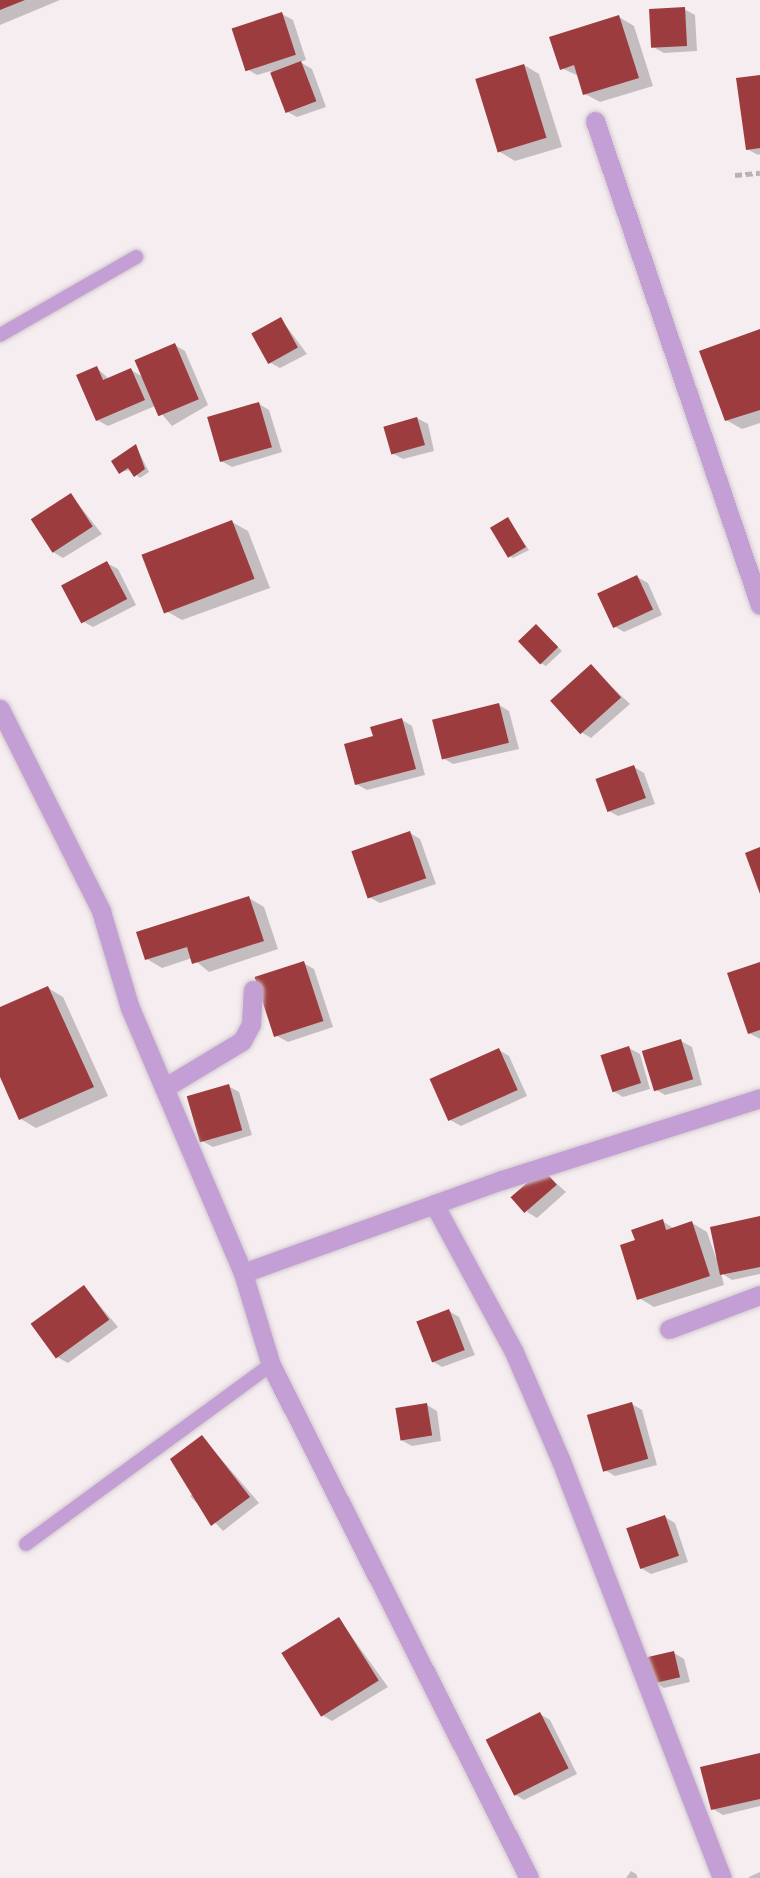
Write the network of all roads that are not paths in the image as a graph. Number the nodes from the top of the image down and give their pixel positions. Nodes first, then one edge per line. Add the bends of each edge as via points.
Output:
1 (595, 121) dead end
2 (136, 257) dead end
3 (0, 335) edge
4 (760, 605) edge
5 (0, 709) edge
6 (253, 990) dead end
7 (164, 1088) junction
8 (760, 1098) edge
9 (434, 1204) junction
10 (243, 1273) junction
11 (760, 1295) edge
12 (669, 1329) dead end
13 (271, 1365) junction
14 (26, 1544) dead end
15 (529, 1878) edge
16 (722, 1878) edge

1 - 4 street
2 - 3 lane
5 - 7 street via 101,911
6 - 7 street via 251,1024 242,1041
7 - 10 street
8 - 9 street
9 - 10 street
9 - 16 street via 514,1352 561,1461
10 - 13 street
11 - 12 street
13 - 14 lane
13 - 15 street

